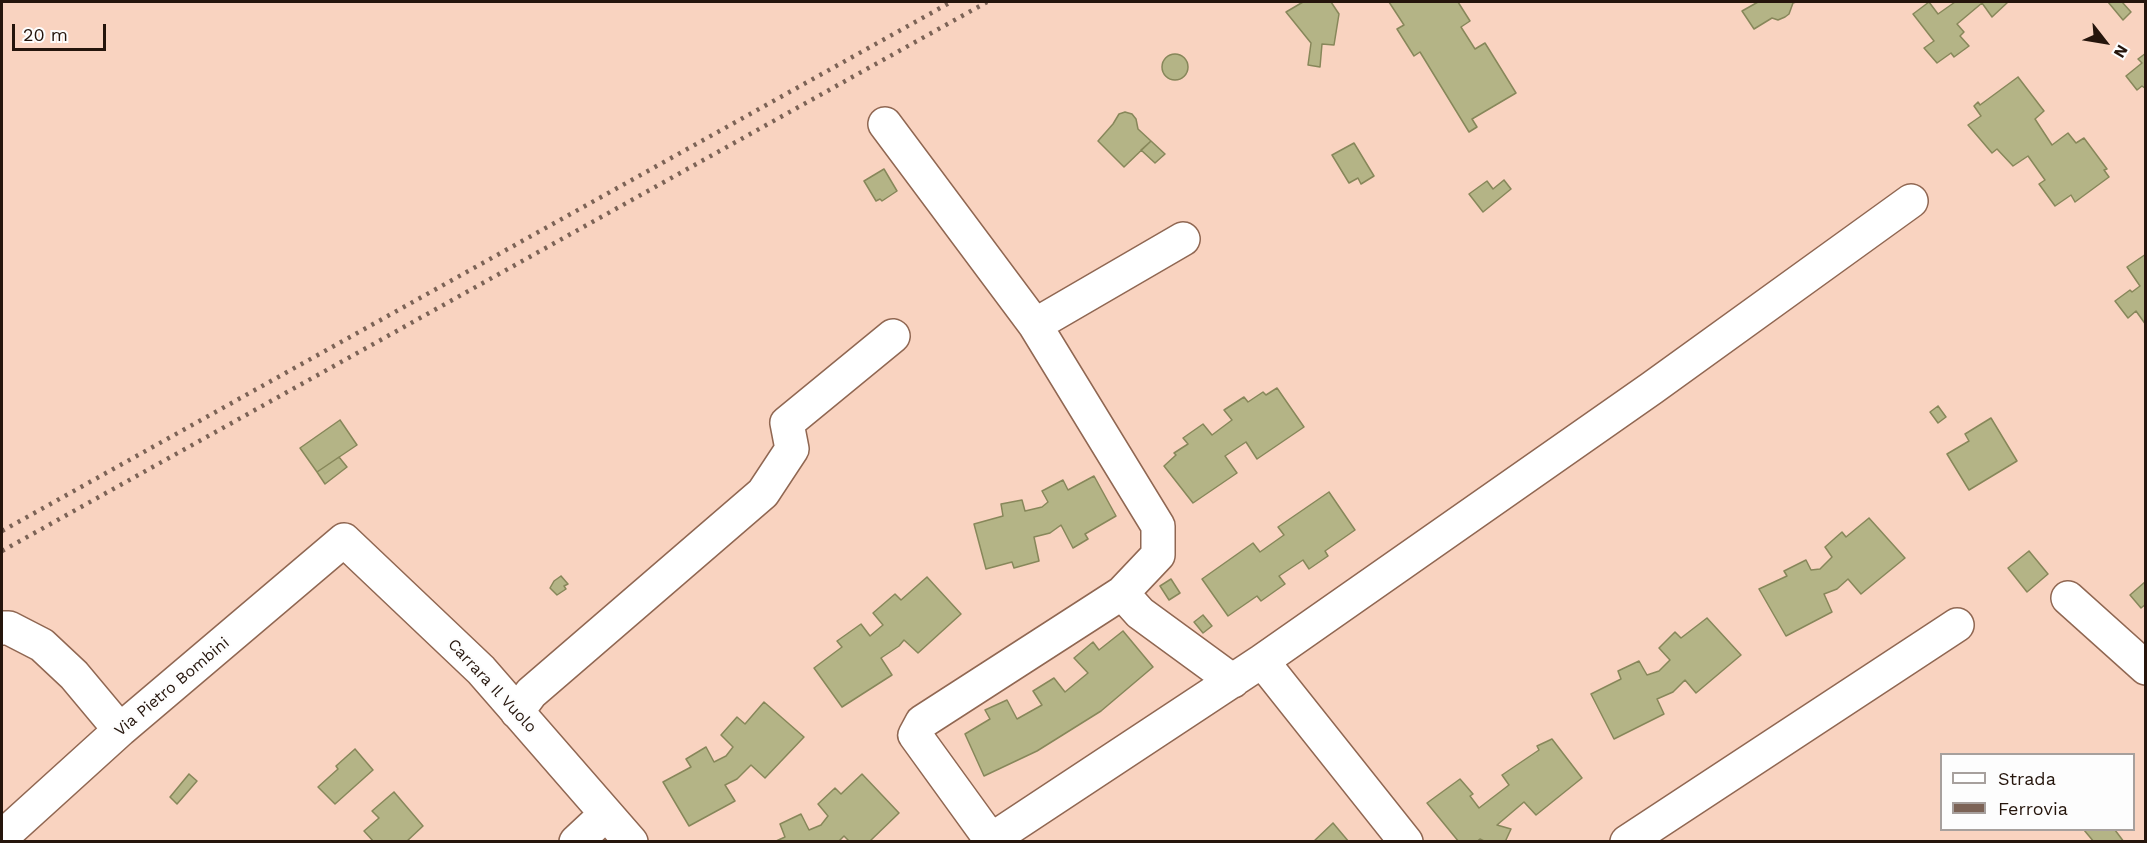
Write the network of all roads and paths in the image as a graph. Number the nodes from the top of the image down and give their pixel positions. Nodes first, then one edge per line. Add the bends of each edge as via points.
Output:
1 (885, 124) dead end
2 (1911, 201) dead end
3 (1183, 239) dead end
4 (1035, 325) junction
5 (893, 336) dead end
6 (344, 540) joint
7 (1122, 593) junction
8 (2068, 598) dead end
9 (1957, 625) dead end
10 (2, 628) edge
11 (1262, 661) junction
12 (2145, 668) edge
13 (1233, 681) junction
14 (517, 712) junction
15 (120, 730) junction
16 (606, 814) junction
17 (2, 837) edge
18 (990, 841) edge
19 (576, 842) edge
20 (631, 842) edge
21 (1406, 842) edge
22 (1627, 842) edge

1 - 4 street
2 - 11 street
3 - 4 street
4 - 7 street via 1158,525 1158,555
5 - 14 street via 787,423 792,449 763,493 531,693
6 - 14 street, Carrara Il Vuolo via 481,670
6 - 15 street, Via Pietro Bombini
7 - 13 street via 1140,613
7 - 18 street via 922,722 915,735
8 - 12 street
9 - 22 street
10 - 15 street via 42,645 74,675
11 - 13 street
11 - 21 street
13 - 18 street
14 - 16 street, Carrara Il Vuolo
15 - 17 street, Via Pietro Bombini
16 - 19 street
16 - 20 street, Carrara Il Vuolo

